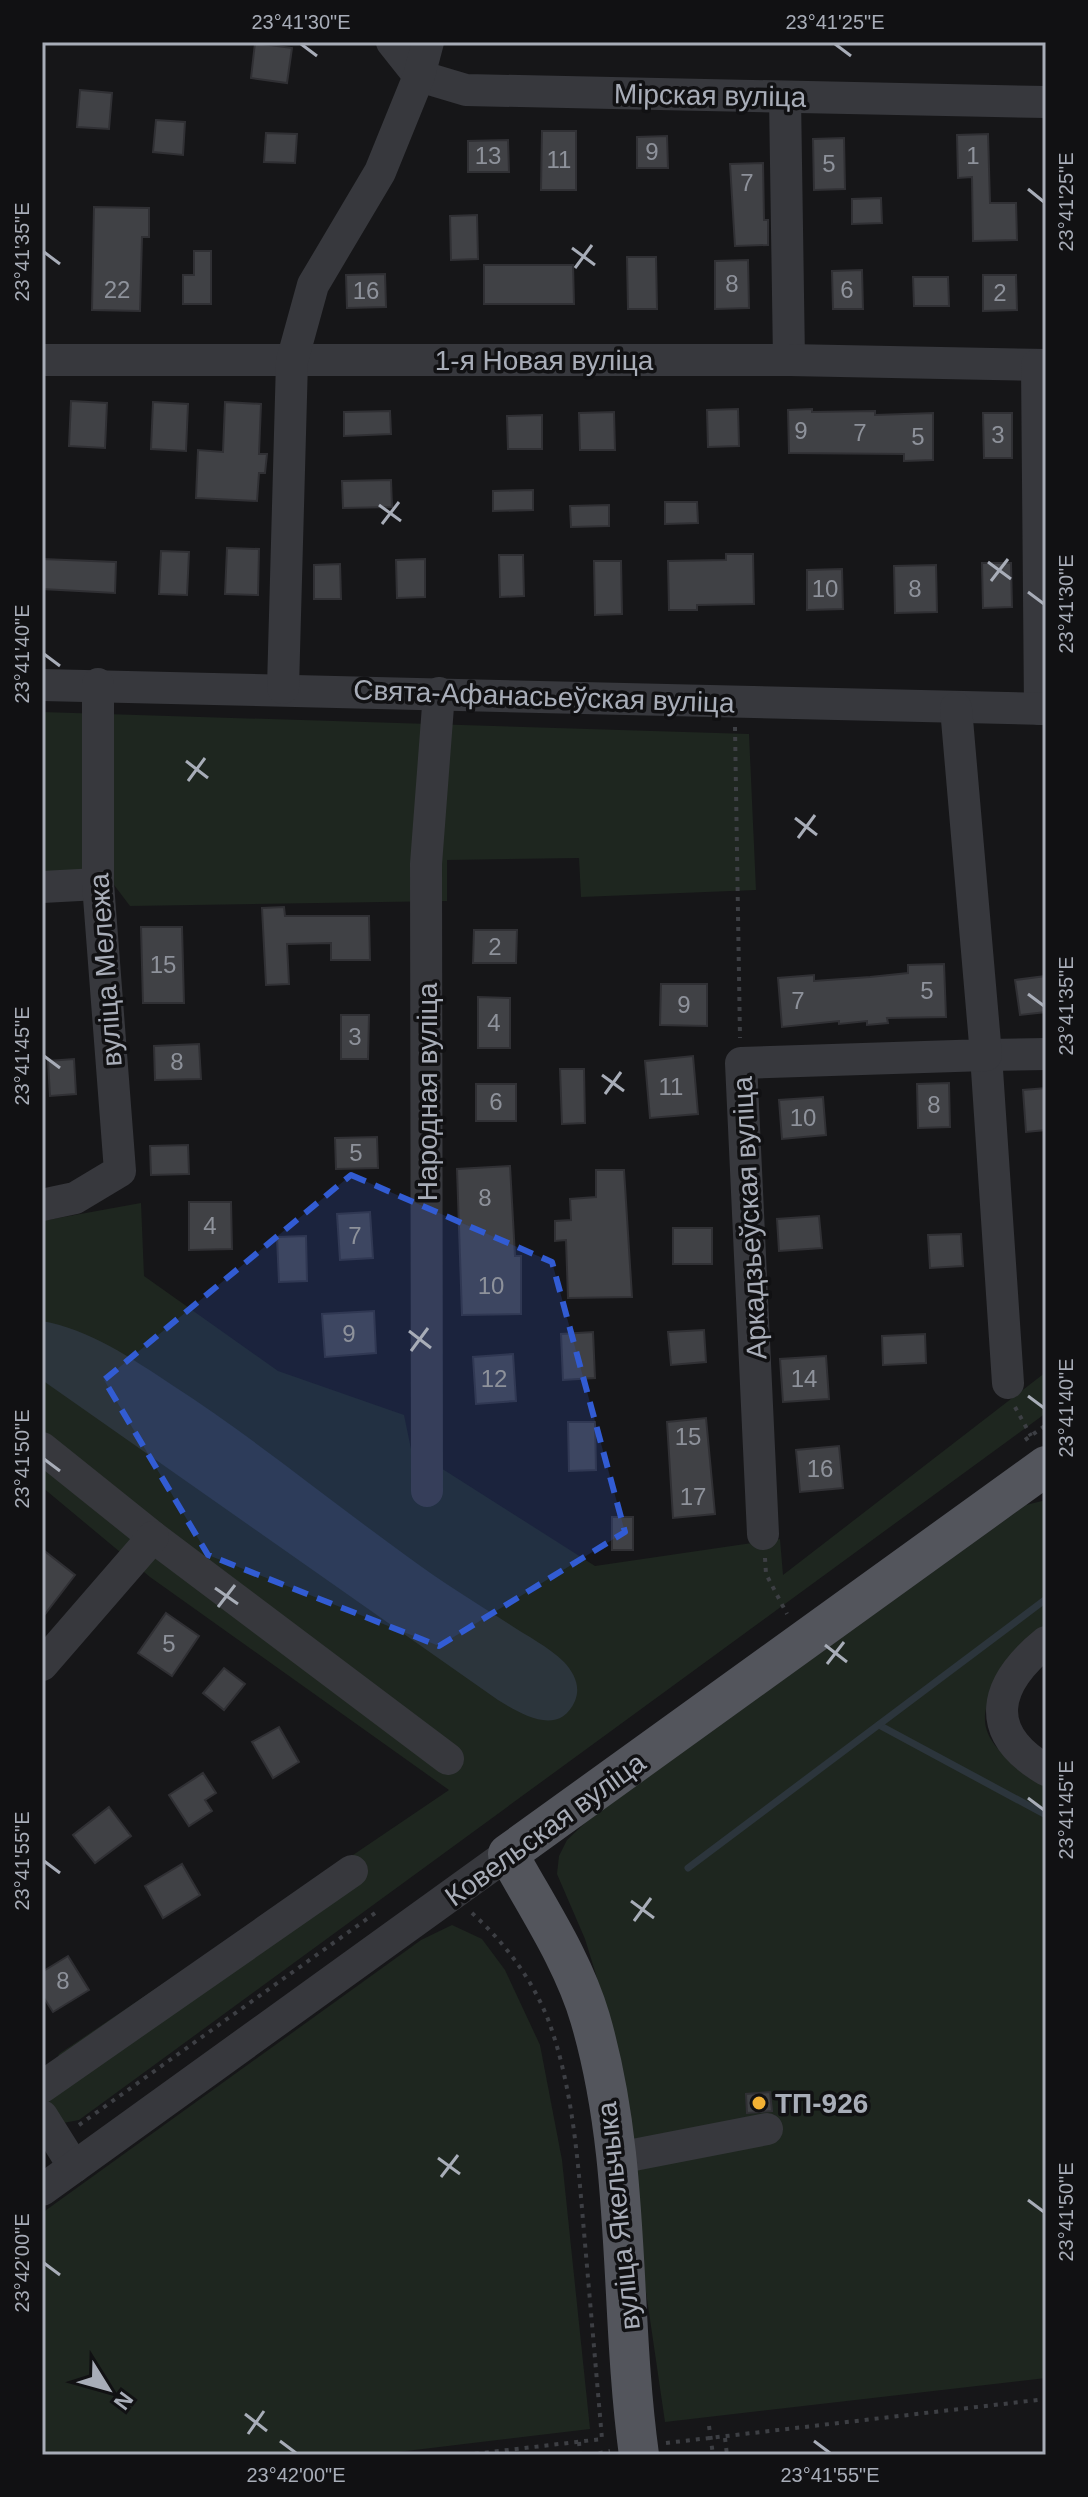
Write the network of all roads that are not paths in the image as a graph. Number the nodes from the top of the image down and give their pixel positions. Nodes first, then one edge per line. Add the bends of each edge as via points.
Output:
1 (392, 42) edge
2 (428, 42) edge
3 (419, 76) junction
4 (785, 97) junction
5 (1046, 102) edge
6 (42, 360) edge
7 (789, 360) junction
8 (292, 361) junction
9 (1042, 365) edge
10 (98, 684) junction
11 (42, 685) edge
12 (283, 688) junction
13 (439, 693) junction
14 (956, 708) junction
15 (1043, 709) edge
16 (98, 884) junction
17 (42, 887) edge
18 (1046, 1054) edge
19 (986, 1055) junction
20 (42, 1205) edge
21 (1008, 1383) dead end
22 (42, 1448) edge
23 (1046, 1466) edge
24 (427, 1491) dead end
25 (763, 1534) road end
26 (153, 1537) junction
27 (1046, 1642) edge
28 (42, 1665) edge
29 (448, 1759) dead end
30 (1046, 1770) edge
31 (508, 1854) junction
32 (352, 1871) dead end
33 (42, 2087) edge
34 (42, 2116) edge
35 (767, 2129) dead end
36 (618, 2158) junction
37 (74, 2167) junction
38 (42, 2190) edge
39 (639, 2455) edge

1 - 3 street
2 - 3 street
3 - 4 street, Мірская вуліца via 466,90
3 - 8 street via 380,172 313,285
4 - 5 street, Мірская вуліца
4 - 7 street
6 - 8 street, 1-я Новая вуліца
7 - 8 street, 1-я Новая вуліца
7 - 9 street, 1-я Новая вуліца
8 - 12 street
9 - 15 street
10 - 11 street, Свята-Афанасьеўская вуліца
10 - 12 street, Свята-Афанасьеўская вуліца
10 - 16 street, вуліца Мележа
12 - 13 street, Свята-Афанасьеўская вуліца
13 - 14 street, Свята-Афанасьеўская вуліца
13 - 24 street, Народная вуліца via 426,864
14 - 15 street, Свята-Афанасьеўская вуліца
14 - 19 street
16 - 17 street
16 - 20 street, вуліца Мележа via 120,1171 75,1198
18 - 19 street, Аркадзьеўская вуліца
19 - 21 street
19 - 25 street, Аркадзьеўская вуліца via 741,1063
22 - 26 street
23 - 31 main road, Ковельская вуліца
26 - 28 street
26 - 29 street
27 - 30 street via 1013,1677 1000,1714 1014,1745
31 - 36 main road, вуліца Якельчыка via 570,1967 590,2017
31 - 37 street, Ковельская вуліца
32 - 33 street
34 - 37 street
35 - 36 street
36 - 39 main road, вуліца Якельчыка
37 - 38 street, Ковельская вуліца

